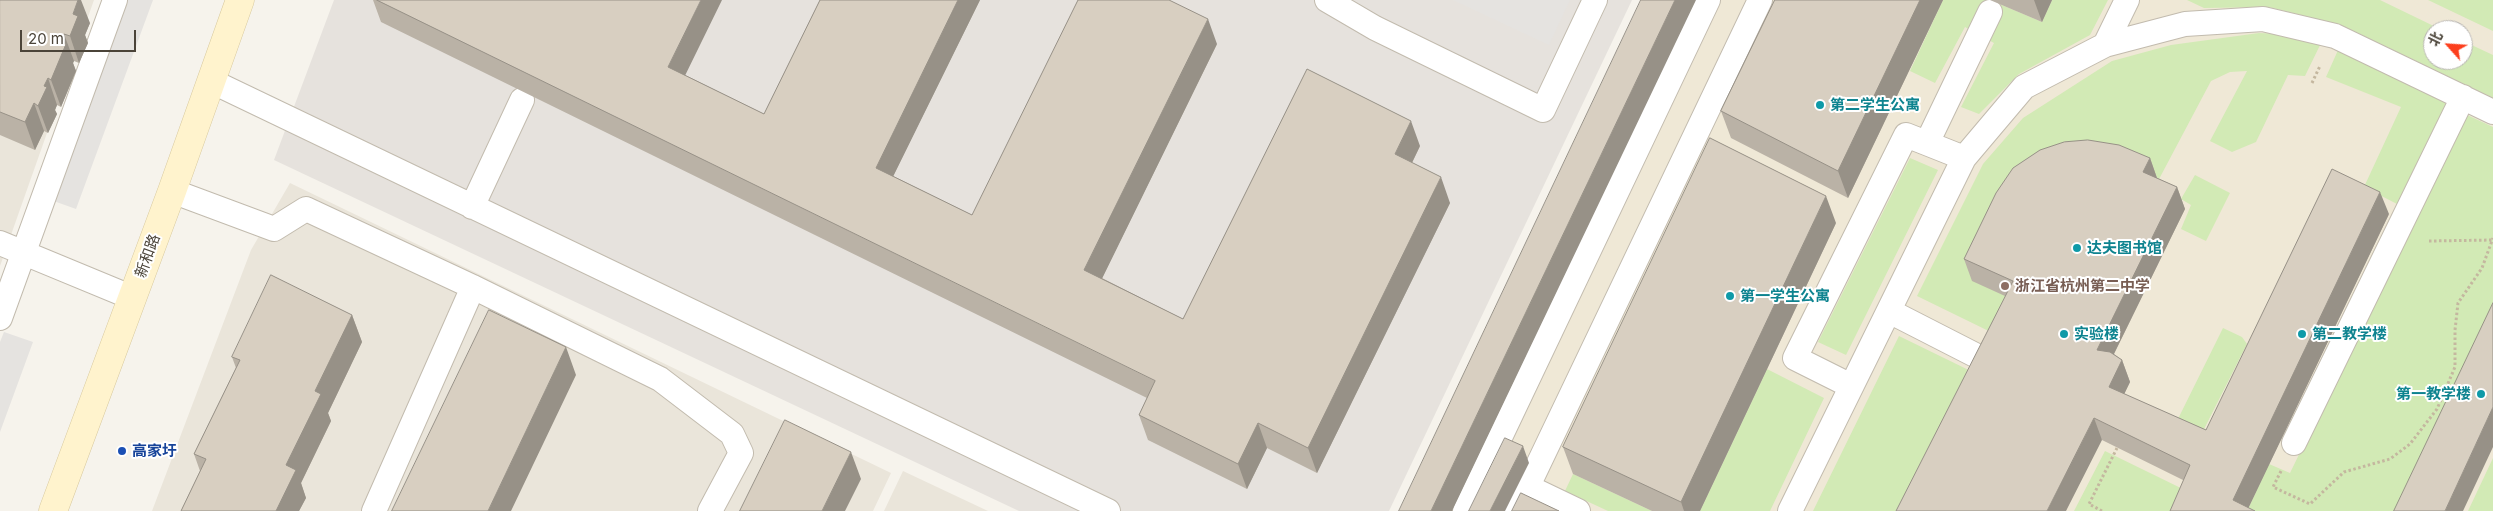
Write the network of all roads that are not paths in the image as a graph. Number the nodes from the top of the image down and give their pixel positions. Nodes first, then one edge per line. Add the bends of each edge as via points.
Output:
1 (115, 0) edge
2 (240, 0) edge
3 (1327, 0) edge
4 (1595, 0) edge
5 (1708, 0) edge
6 (1760, 0) edge
7 (2127, 0) edge
8 (1990, 12) dead end
9 (2105, 45) junction
10 (211, 81) junction
11 (2463, 97) junction
12 (522, 100) dead end
13 (2493, 112) edge
14 (1927, 143) junction
15 (1964, 158) junction
16 (172, 191) junction
17 (472, 207) junction
18 (0, 244) edge
19 (24, 253) junction
20 (473, 286) junction
21 (133, 298) junction
22 (1889, 312) junction
23 (0, 318) edge
24 (1975, 355) edge
25 (1851, 386) junction
26 (2294, 443) road end
27 (1528, 487) junction
28 (53, 511) edge
29 (374, 511) edge
30 (710, 511) edge
31 (1108, 511) edge
32 (1465, 511) edge
33 (1516, 511) edge
34 (1578, 511) edge
35 (1790, 511) edge

1 - 19 lane
2 - 10 street, 新和路
3 - 4 lane via 1375,28 1543,110
5 - 32 lane
6 - 27 lane
7 - 9 lane
8 - 14 lane
9 - 11 lane via 2185,24 2263,19 2334,36
9 - 15 lane via 2024,87
10 - 16 street, 新和路
10 - 17 lane
11 - 13 lane
11 - 26 lane
12 - 17 lane
14 - 15 lane
14 - 25 lane via 1906,135 1795,358
15 - 22 lane
16 - 20 lane via 274,229 306,209
16 - 21 street, 新和路
17 - 31 lane
18 - 19 lane
19 - 21 lane
19 - 23 lane
20 - 29 lane
20 - 30 lane via 660,379 732,434 741,453
21 - 28 street, 新和路
22 - 24 lane
22 - 25 lane
25 - 35 lane
27 - 33 lane
27 - 34 lane

